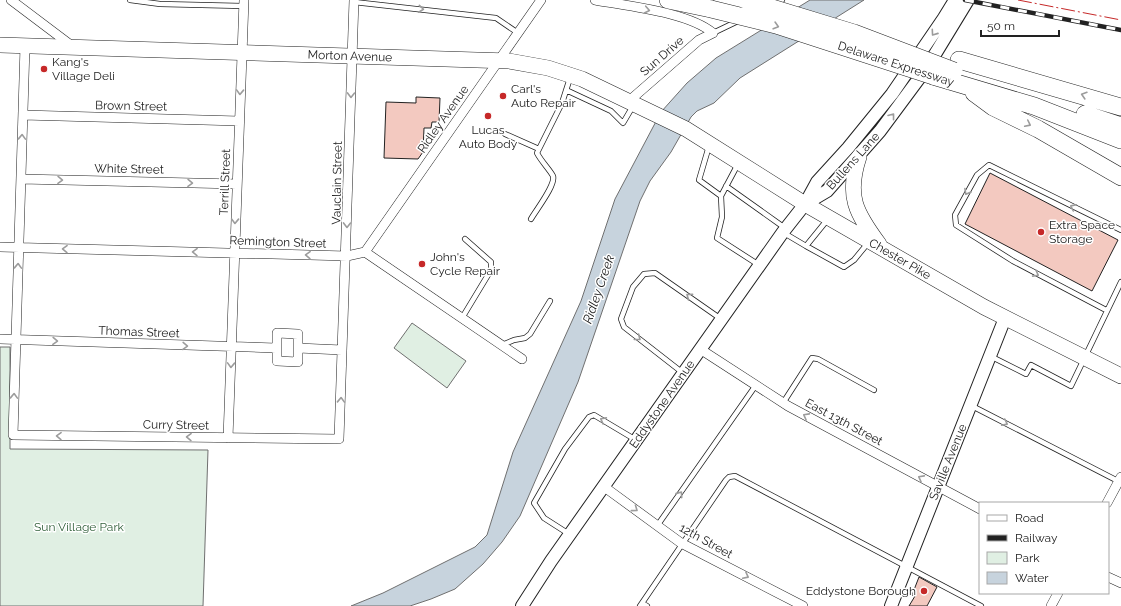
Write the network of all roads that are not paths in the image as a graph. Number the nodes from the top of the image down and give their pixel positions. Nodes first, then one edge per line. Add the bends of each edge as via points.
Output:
1 (11, 0) edge
2 (26, 0) edge
3 (130, 0) edge
4 (541, 0) edge
5 (595, 0) edge
6 (668, 0) edge
7 (782, 0) edge
8 (955, 0) edge
9 (968, 0) edge
10 (354, 1) edge
11 (243, 3) edge
12 (750, 7) edge
13 (761, 10) dead end
14 (26, 11) junction
15 (518, 33) junction
16 (713, 33) junction
17 (0, 45) edge
18 (25, 46) junction
19 (74, 48) junction
20 (241, 52) junction
21 (352, 56) junction
22 (498, 61) junction
23 (571, 74) junction
24 (957, 74) junction
25 (566, 90) junction
26 (632, 102) junction
27 (1121, 107) edge
28 (23, 115) junction
29 (239, 121) junction
30 (1121, 126) edge
31 (686, 129) joint
32 (505, 134) dead end
33 (1121, 140) edge
34 (710, 144) junction
35 (539, 149) junction
36 (859, 157) junction
37 (739, 162) junction
38 (1121, 177) edge
39 (21, 179) junction
40 (237, 184) junction
41 (726, 186) junction
42 (720, 196) junction
43 (805, 204) junction
44 (829, 218) junction
45 (531, 219) dead end
46 (784, 230) junction
47 (1121, 230) edge
48 (465, 239) dead end
49 (870, 241) junction
50 (806, 246) junction
51 (0, 247) edge
52 (19, 248) junction
53 (884, 249) junction
54 (365, 252) junction
55 (234, 253) junction
56 (347, 256) junction
57 (759, 265) junction
58 (1121, 282) edge
59 (550, 301) dead end
60 (1106, 310) junction
61 (462, 318) junction
62 (1005, 318) junction
63 (721, 319) junction
64 (0, 339) edge
65 (16, 340) junction
66 (502, 345) junction
67 (231, 347) junction
68 (276, 348) junction
69 (298, 348) junction
70 (700, 349) junction
71 (342, 350) junction
72 (990, 356) junction
73 (1085, 358) junction
74 (522, 359) dead end
75 (684, 373) junction
76 (1121, 376) edge
77 (756, 385) junction
78 (874, 390) dead end
79 (783, 403) junction
80 (970, 406) junction
81 (228, 438) junction
82 (339, 439) joint
83 (636, 440) junction
84 (1120, 480) edge
85 (603, 486) junction
86 (938, 487) junction
87 (1108, 502) edge
88 (979, 508) edge
89 (657, 526) junction
90 (569, 535) junction
91 (681, 543) junction
92 (905, 566) junction
93 (1109, 577) edge
94 (1121, 583) edge
95 (1057, 594) edge
96 (641, 605) edge
97 (522, 606) edge
98 (647, 606) edge
99 (804, 606) edge
100 (891, 606) edge
101 (981, 606) edge
102 (1051, 606) edge

1 - 14 street
2 - 14 street
3 - 11 lane via 160,4
4 - 15 street, Ridley Avenue
5 -> 16 street via 683,19 702,25
6 -> 24 highway, Delaware Expressway, bridge via 776,25
7 - 13 lane
8 -> 43 street, Bullens Lane via 892,94 817,182
36 -> 9 street, Bullens Lane via 903,102
10 -> 15 lane via 496,18
10 - 21 street, Vauclain Street
11 - 20 street, Terrill Street
12 - 16 lane
12 - 24 highway, Delaware Expressway, bridge via 854,33
14 - 19 street
15 - 22 street, Ridley Avenue
16 - 26 street, Sun Drive via 699,40
17 - 18 main road, Morton Avenue
18 - 19 main road, Morton Avenue
18 - 28 street
19 - 20 main road, Morton Avenue
20 - 21 main road, Morton Avenue
20 -> 29 street, Terrill Street
21 - 22 main road, Morton Avenue
21 -> 56 street, Vauclain Street
22 - 23 main road, Morton Avenue via 538,66
22 - 54 street, Ridley Avenue
23 - 25 lane
23 - 26 main road, Morton Avenue
27 -> 24 highway
24 - 30 highway, Delaware Expressway
24 - 33 highway, Delaware Expressway
24 -> 38 highway via 993,107 1038,128
25 - 26 lane via 611,111 623,123
25 - 35 lane
26 - 31 main road, Morton Avenue
28 - 29 street, Brown Street
39 -> 28 street
29 - 40 street, Terrill Street
31 - 34 main road, Chester Pike
32 - 35 lane
34 - 37 main road, Chester Pike
34 - 42 lane via 699,180
35 - 45 lane via 537,153 552,175 554,183
36 - 43 street, Bullens Lane via 827,191
36 - 53 main road via 853,179 854,202 861,218
37 - 41 lane
37 - 43 main road, Chester Pike
39 -> 40 street, White Street
39 - 52 street
40 -> 55 street, Terrill Street
41 - 42 lane
41 - 46 lane
42 - 57 lane via 722,217 717,238
43 - 44 main road, Chester Pike
43 - 46 street, Eddystone Avenue
44 - 49 main road, Chester Pike
44 - 50 lane
46 - 50 lane
46 - 57 street, Eddystone Avenue
47 -> 60 lane via 989,165 977,174 955,215 956,225 1013,261
48 - 61 lane via 490,262 491,270
49 - 50 lane via 854,260 844,267
49 - 53 main road, Chester Pike
51 - 52 street, Remington Street
55 -> 52 street, Remington Street
65 -> 52 street
53 - 62 main road, Chester Pike
54 - 56 street, Remington Street
54 - 61 street
56 -> 55 street, Remington Street
55 - 67 street, Terrill Street
56 - 71 street, Vauclain Street
57 - 63 street, Eddystone Avenue
58 - 60 lane
59 - 66 lane via 530,334
60 - 73 lane
61 - 66 street
62 - 72 street, Saville Avenue
62 - 73 main road, Chester Pike
63 - 70 street, Eddystone Avenue
63 -> 75 lane via 655,273 644,274 634,287 620,319 624,327
64 - 65 street, Thomas Street
65 -> 67 street, Thomas Street
81 -> 65 street, Curry Street via 13,435
66 - 74 street
67 - 68 street, Thomas Street
67 -> 81 street, Terrill Street
68 - 69 street via 276,361 298,362
68 - 69 street via 277,333 298,334
69 - 71 street
70 - 75 street, Eddystone Avenue
70 - 77 street, East 13th Street
82 -> 71 street, Vauclain Street
72 - 73 lane via 1026,374 1030,365 1071,386
72 - 80 street, Saville Avenue
73 - 76 main road, Chester Pike
75 - 83 street, Eddystone Avenue
77 - 79 street, East 13th Street
89 -> 77 lane
78 - 79 lane via 812,358
86 -> 79 street, East 13th Street
80 -> 84 lane
80 - 86 street, Saville Avenue
81 - 82 street, Curry Street
83 - 85 street, Eddystone Avenue
83 -> 90 lane via 594,415 589,417 565,449 534,503 544,518
84 - 87 street
85 -> 89 street, 12th Street
85 - 90 street, Eddystone Avenue
86 - 88 street, East 13th Street
86 - 92 street, Saville Avenue
89 - 91 street, 12th Street
90 - 97 street, Eddystone Avenue
91 - 92 lane via 726,480 735,476
91 - 96 lane
91 -> 99 street, 12th Street
92 - 100 street, Saville Avenue
92 - 101 lane
93 - 94 street
95 - 102 street
96 - 98 lane

